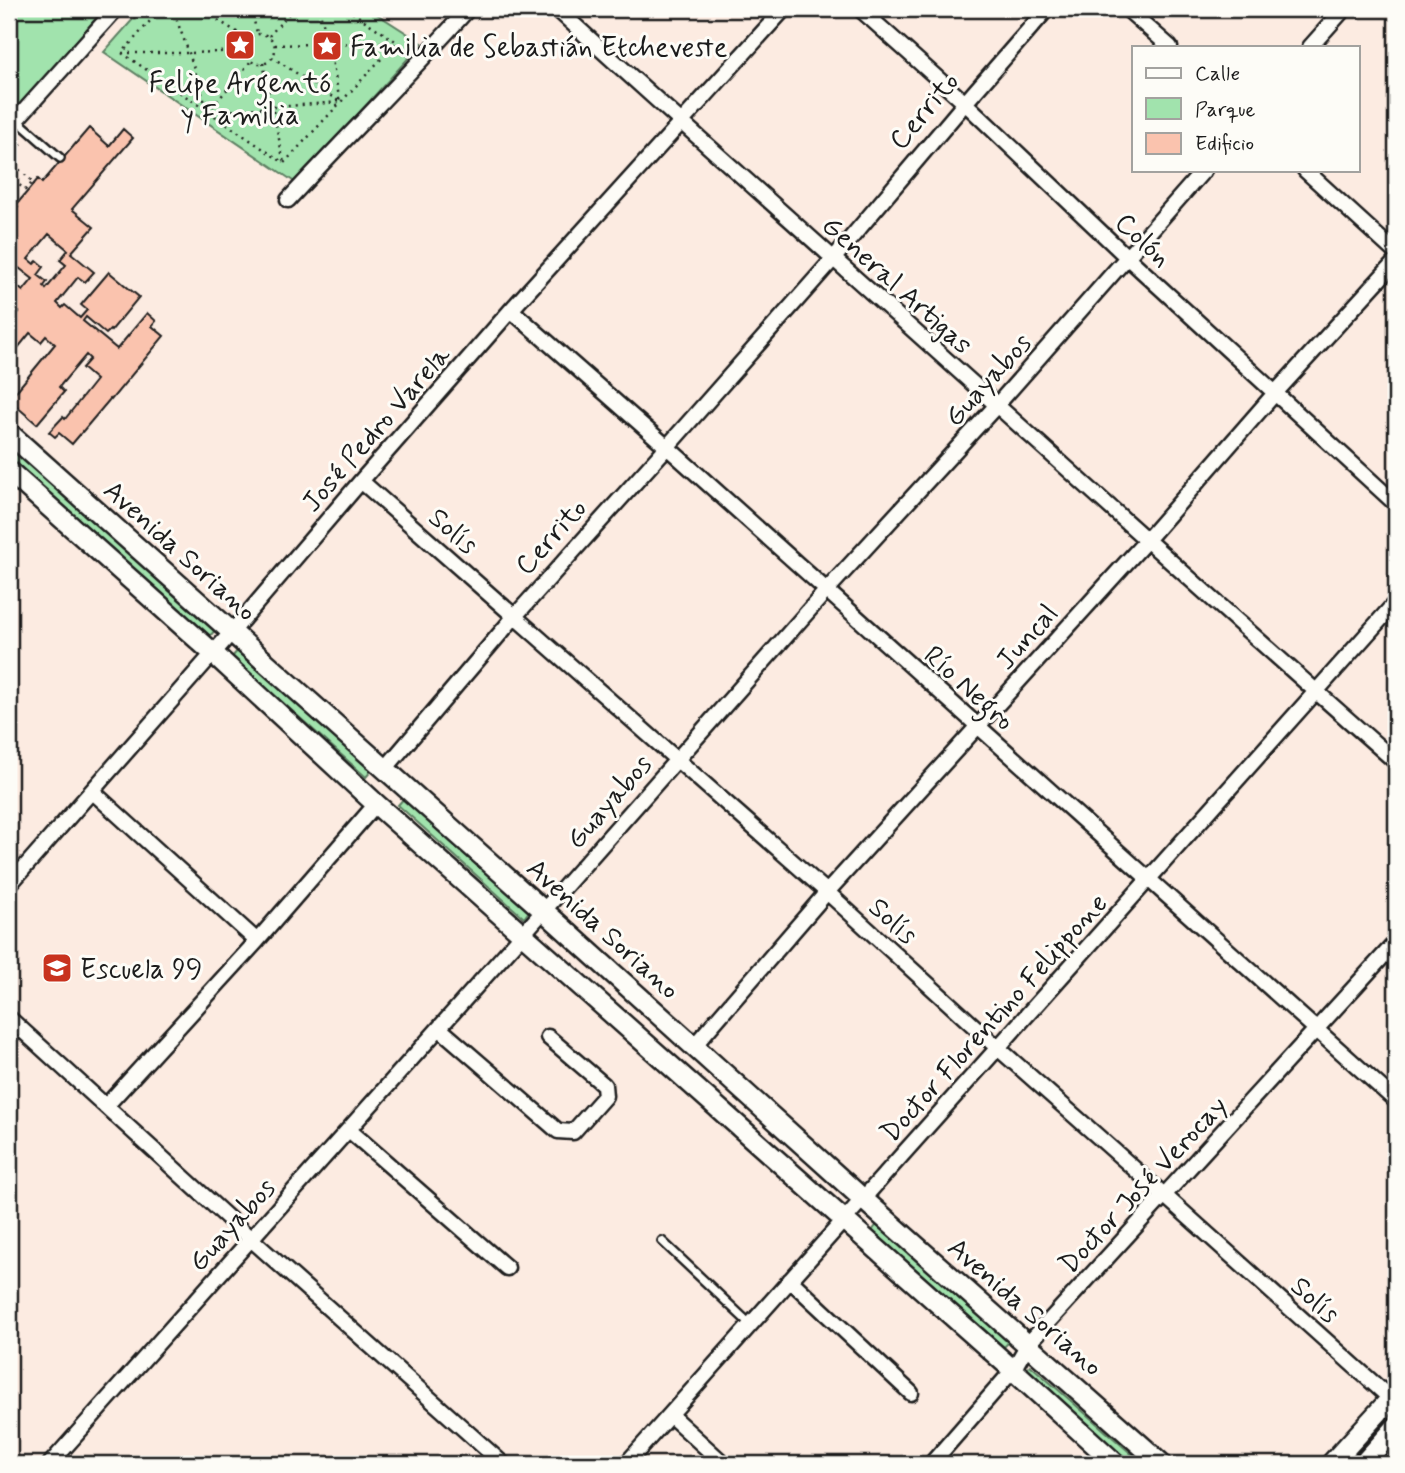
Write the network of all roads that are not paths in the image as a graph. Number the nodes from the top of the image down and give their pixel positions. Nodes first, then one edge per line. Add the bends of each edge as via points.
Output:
1 (116, 9) edge
2 (468, 9) edge
3 (556, 9) edge
4 (784, 9) edge
5 (860, 9) edge
6 (1047, 9) edge
7 (1127, 9) edge
8 (1344, 9) edge
9 (1169, 46) edge
10 (1311, 46) edge
11 (965, 103) junction
12 (680, 122) junction
13 (13, 124) edge
14 (60, 158) dead end
15 (1202, 172) edge
16 (1307, 172) edge
17 (288, 200) dead end
18 (1396, 253) edge
19 (834, 258) junction
20 (1128, 258) junction
21 (1396, 261) edge
22 (511, 310) junction
23 (1276, 392) junction
24 (996, 406) junction
25 (9, 433) edge
26 (667, 447) junction
27 (9, 471) edge
28 (361, 481) junction
29 (1396, 504) edge
30 (1146, 541) junction
31 (826, 591) junction
32 (1396, 602) edge
33 (515, 616) junction
34 (231, 632) junction
35 (213, 653) junction
36 (1316, 692) junction
37 (977, 726) junction
38 (676, 760) junction
39 (1396, 762) edge
40 (385, 769) junction
41 (92, 791) junction
42 (376, 804) junction
43 (1149, 879) junction
44 (9, 884) edge
45 (827, 891) junction
46 (544, 911) junction
47 (523, 934) junction
48 (257, 941) junction
49 (1396, 942) edge
50 (9, 1018) edge
51 (439, 1028) junction
52 (1317, 1030) junction
53 (548, 1037) dead end
54 (694, 1046) junction
55 (998, 1048) junction
56 (1396, 1101) edge
57 (106, 1106) junction
58 (349, 1130) junction
59 (1164, 1195) junction
60 (863, 1199) junction
61 (844, 1221) junction
62 (251, 1239) junction
63 (662, 1241) dead end
64 (507, 1268) dead end
65 (790, 1280) junction
66 (751, 1324) junction
67 (1028, 1345) junction
68 (1013, 1370) junction
69 (911, 1393) dead end
70 (1393, 1396) edge
71 (670, 1415) junction
72 (1396, 1427) edge
73 (50, 1464) edge
74 (503, 1464) edge
75 (626, 1464) edge
76 (724, 1464) edge
77 (931, 1464) edge
78 (1116, 1464) edge
79 (1163, 1464) edge
80 (1331, 1464) edge
81 (1363, 1464) edge

1 - 13 street
2 - 17 street
3 - 12 street, General Artigas
4 - 12 street, José Pedro Varela
5 - 11 street, Colón
6 - 11 street, Cerrito
7 - 9 street
8 - 10 street
11 - 19 street, Cerrito
11 - 20 street, Colón
12 - 19 street, General Artigas
12 - 22 street, José Pedro Varela
13 - 14 lane via 32,133
15 - 20 street, Guayabos
16 - 18 street
19 - 24 street, General Artigas
19 - 26 street, Cerrito
20 - 23 street, Colón
20 - 24 street, Guayabos
21 - 23 street, Juncal
22 - 26 street, Río Negro
22 - 28 street, José Pedro Varela
23 - 29 street, Colón
23 - 30 street, Juncal
24 - 30 street, General Artigas
24 - 31 street, Guayabos
25 - 34 street, Avenida Soriano
26 - 31 street, Río Negro
26 - 33 street, Cerrito
27 - 35 street, Avenida Soriano
28 - 33 street, Solís
28 - 34 street, José Pedro Varela
30 - 36 street, General Artigas
30 - 37 street, Juncal
31 - 37 street, Río Negro
31 - 38 street, Guayabos
32 - 36 street, Doctor Florentino Felippone
33 - 38 street, Solís
33 - 40 street, Cerrito
34 - 35 street, José Pedro Varela
34 - 40 street, Avenida Soriano
35 - 41 street, José Pedro Varela
35 - 42 street, Avenida Soriano
36 - 39 street, General Artigas
36 - 43 street, Doctor Florentino Felippone
37 - 43 street, Río Negro
37 - 45 street, Juncal
38 - 45 street, Solís
38 - 46 street, Guayabos
40 - 42 street, Cerrito
40 - 46 street, Avenida Soriano
41 - 44 street, José Pedro Varela
41 - 48 street
42 - 47 street, Avenida Soriano
42 - 48 street, Cerrito
43 - 52 street, Río Negro
43 - 55 street, Doctor Florentino Felippone
45 - 54 street, Juncal
45 - 55 street, Solís
46 - 47 street, Guayabos
46 - 54 street, Avenida Soriano
47 - 51 street, Guayabos
47 - 61 street, Avenida Soriano
48 - 57 street, Cerrito
49 - 52 street, Doctor José Verocay
50 - 57 street
51 - 53 street via 558,1131 573,1132 606,1096 604,1085
51 - 58 street, Guayabos
52 - 56 street, Río Negro
52 - 59 street, Doctor José Verocay
54 - 60 street, Avenida Soriano
55 - 59 street, Solís
55 - 60 street, Doctor Florentino Felippone
57 - 62 street
58 - 62 street, Guayabos
58 - 64 street
59 - 67 street, Doctor José Verocay
59 - 70 street, Solís
60 - 61 street, Doctor Florentino Felippone
60 - 67 street, Avenida Soriano
61 - 65 street, Doctor Florentino Felippone
61 - 68 street, Avenida Soriano
62 - 73 street, Guayabos
62 - 74 street
63 - 66 lane
65 - 66 street, Doctor Florentino Felippone
65 - 69 street
66 - 71 street, Doctor Florentino Felippone
67 - 68 street, Doctor José Verocay
67 - 79 street, Avenida Soriano
68 - 77 street, Doctor José Verocay
68 - 78 street, Avenida Soriano
70 - 80 street
71 - 75 street, Doctor Florentino Felippone
71 - 76 street
72 - 81 street

